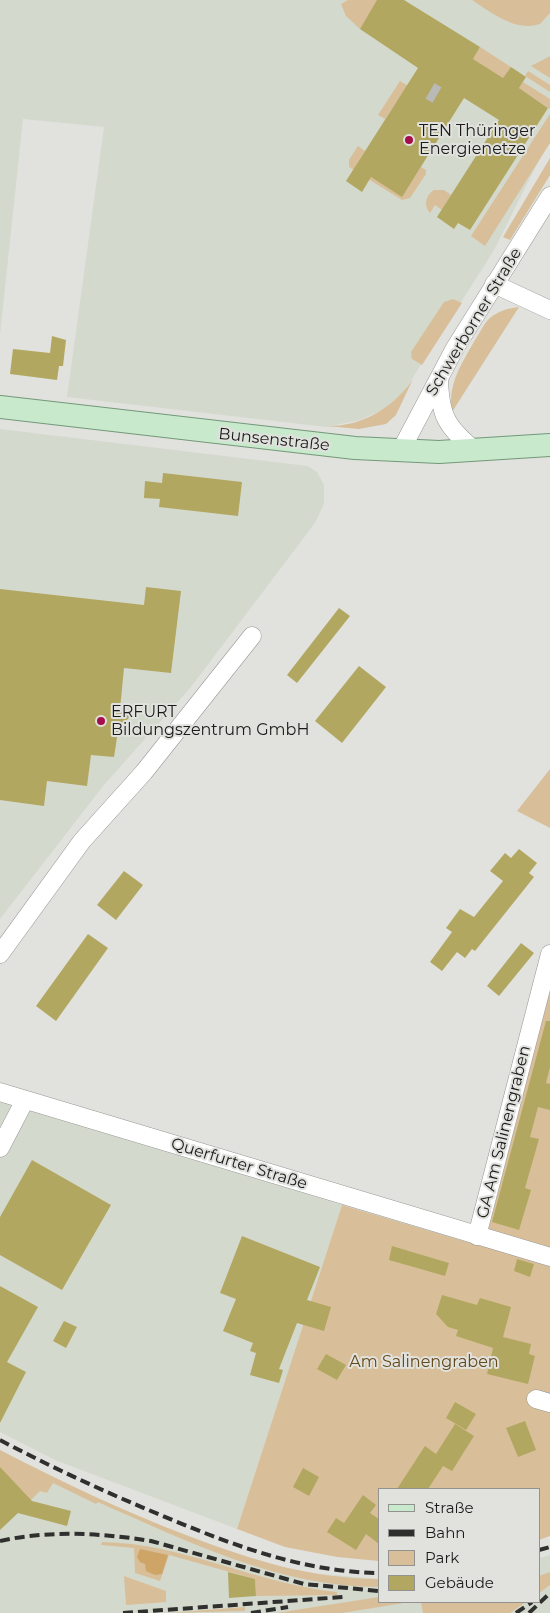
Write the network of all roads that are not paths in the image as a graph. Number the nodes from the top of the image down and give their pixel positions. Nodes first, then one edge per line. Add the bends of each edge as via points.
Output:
1 (550, 196) edge
2 (494, 284) junction
3 (550, 310) edge
4 (439, 379) junction
5 (0, 408) edge
6 (550, 445) edge
7 (472, 449) junction
8 (401, 450) junction
9 (252, 636) dead end
10 (0, 954) edge
11 (550, 954) edge
12 (0, 1092) edge
13 (25, 1100) junction
14 (0, 1148) edge
15 (477, 1236) junction
16 (550, 1257) edge

1 - 2 street, Schwerborner Straße
2 - 3 street
2 - 4 street, Schwerborner Straße
4 - 7 street via 440,403 447,424
4 - 8 street, Schwerborner Straße
5 - 8 main road, Bunsenstraße via 235,428 340,447
6 - 7 main road, Bunsenstraße
7 - 8 main road, Bunsenstraße via 439,452
9 - 10 street via 144,772 82,841
11 - 15 street, GA Am Salinengraben
12 - 13 street, Querfurter Straße
13 - 14 street
13 - 15 street, Querfurter Straße
15 - 16 street, GA Am Salinengraben

